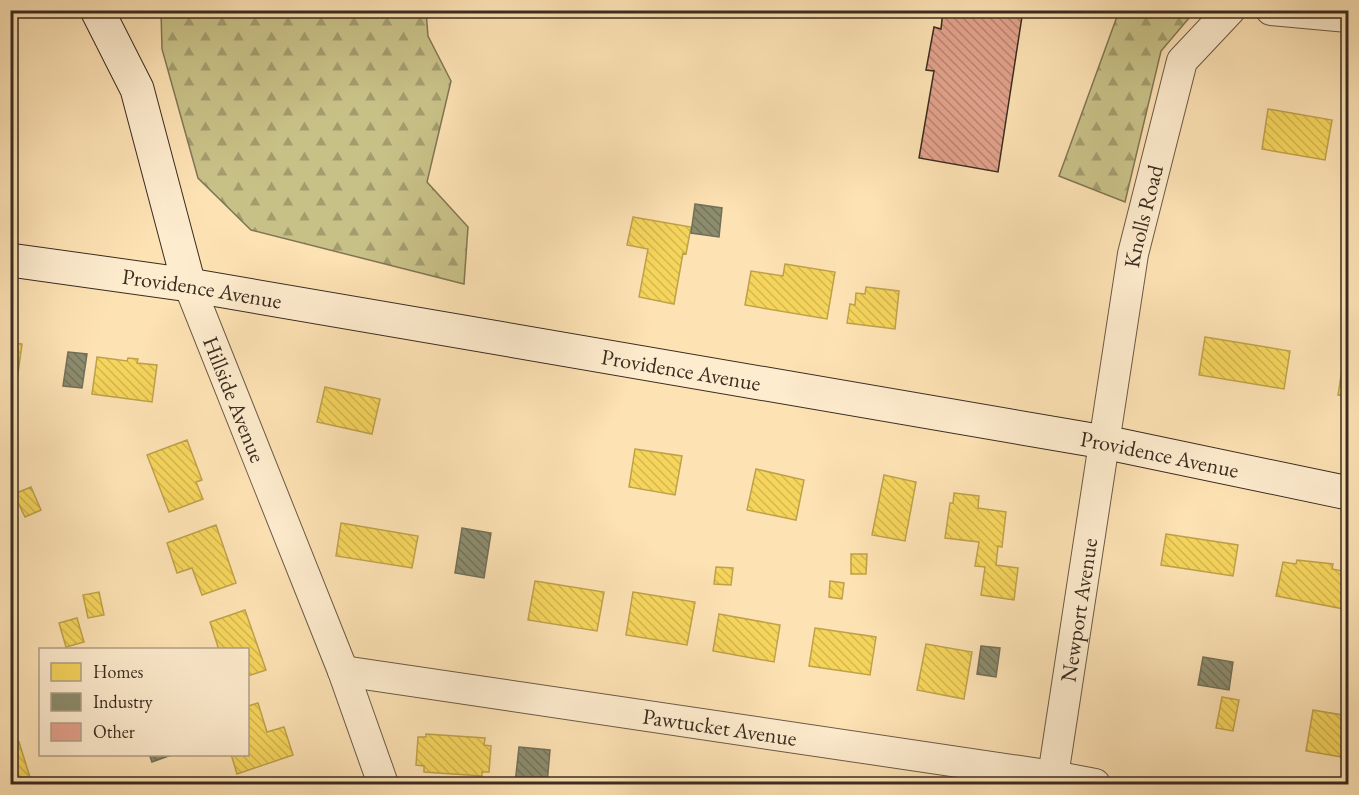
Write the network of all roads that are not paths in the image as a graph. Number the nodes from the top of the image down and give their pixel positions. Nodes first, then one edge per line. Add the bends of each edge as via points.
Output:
1 (97, 10) edge
2 (1230, 10) edge
3 (1271, 10) edge
4 (1348, 17) edge
5 (10, 260) edge
6 (189, 285) junction
7 (1104, 442) junction
8 (1348, 493) edge
9 (344, 671) junction
10 (1053, 776) junction
11 (383, 784) edge
12 (1095, 784) edge

1 - 6 street, Hillside Avenue via 137,90
2 - 7 street, Knolls Road via 1182,61 1133,254
3 - 4 street
5 - 6 street, Providence Avenue
6 - 7 street, Providence Avenue
6 - 9 street, Hillside Avenue
7 - 8 street, Providence Avenue
7 - 10 street, Newport Avenue
9 - 10 street, Pawtucket Avenue
9 - 11 street, Hillside Avenue
10 - 12 street, Pawtucket Avenue

